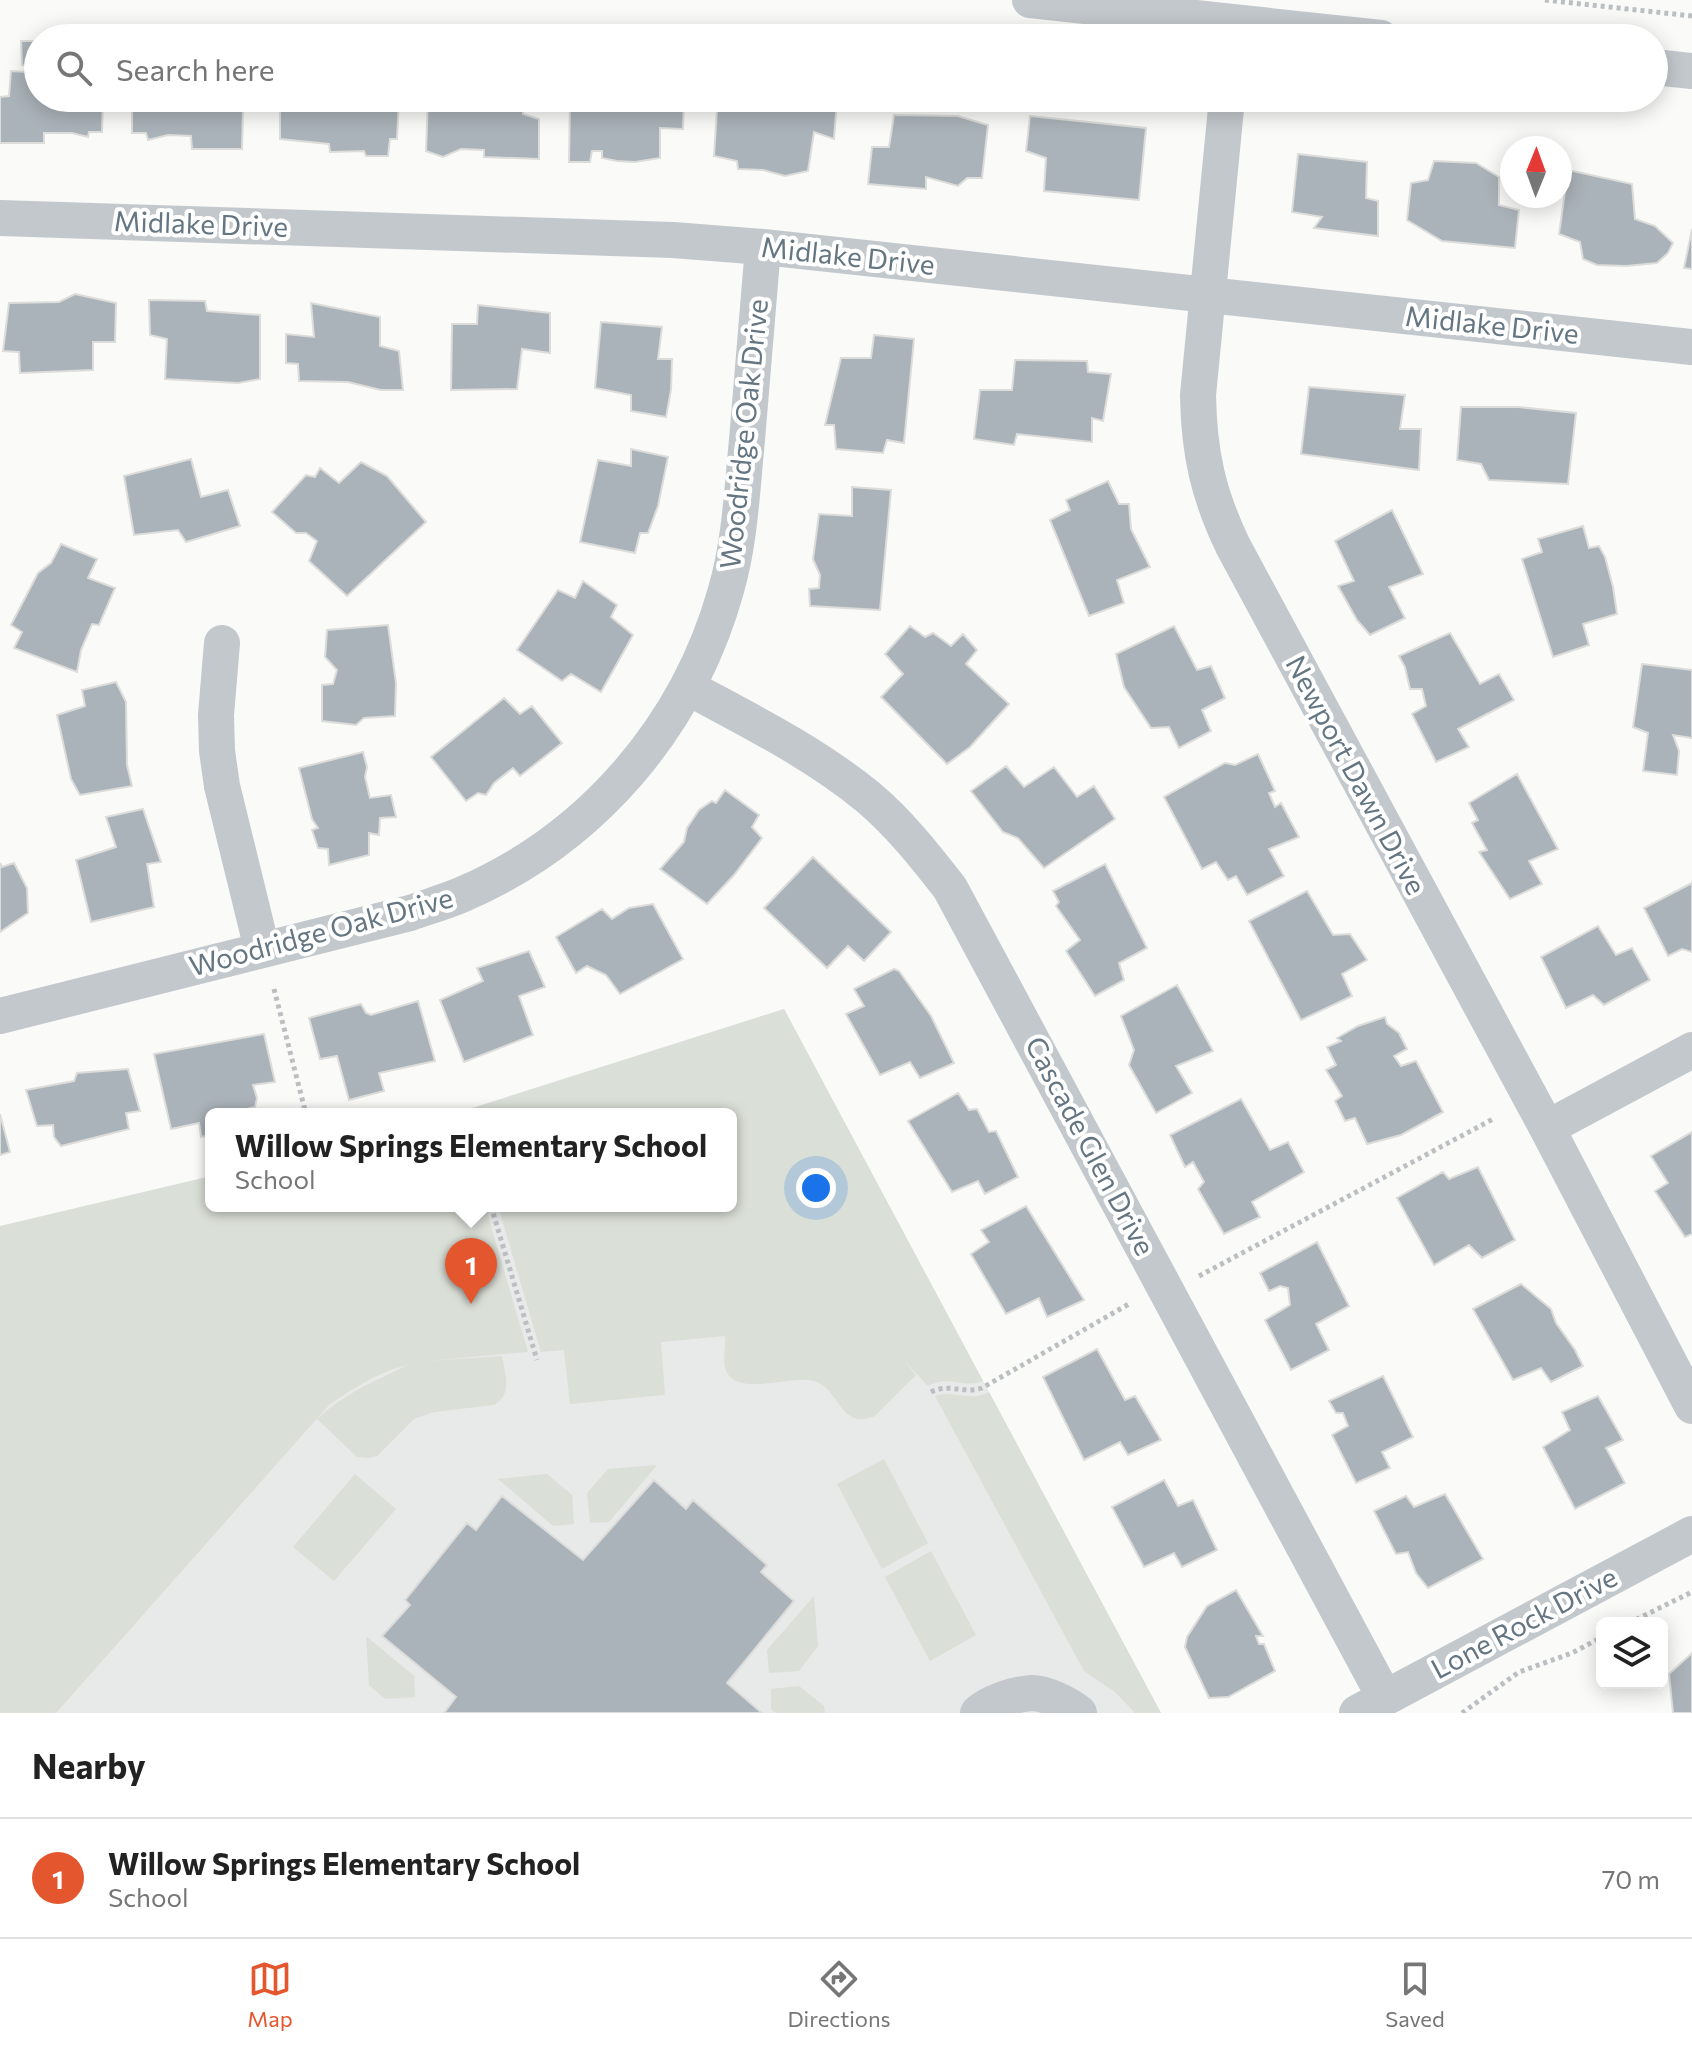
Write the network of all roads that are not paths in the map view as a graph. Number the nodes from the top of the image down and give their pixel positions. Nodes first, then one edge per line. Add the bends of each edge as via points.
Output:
1 (1030, 0) edge
2 (1092, 3) edge
3 (1202, 24) edge
4 (1668, 68) edge
5 (1692, 71) edge
6 (1226, 112) edge
7 (0, 218) edge
8 (763, 247) junction
9 (1207, 294) junction
10 (1692, 347) edge
11 (222, 643) dead end
12 (689, 688) junction
13 (262, 949) junction
14 (0, 1016) edge
15 (1692, 1050) edge
16 (1547, 1128) junction
17 (1692, 1406) edge
18 (1692, 1534) edge
19 (1371, 1705) edge
20 (978, 1713) edge
21 (1079, 1713) edge

1 - 2 street
2 - 3 street
4 - 5 street
6 - 9 street, Newport Dawn Drive
7 - 8 street, Midlake Drive via 584,235
8 - 9 street, Midlake Drive
8 - 12 street, Woodridge Oak Drive via 737,538 727,588
9 - 10 street, Midlake Drive
9 - 16 street, Newport Dawn Drive via 1199,434 1216,511
11 - 13 street via 217,751
12 - 13 street, Woodridge Oak Drive via 661,733 598,806 509,870 462,895 410,913
12 - 19 street, Cascade Glen Drive via 810,754 869,798 917,845 950,888
13 - 14 street, Woodridge Oak Drive
15 - 16 street
16 - 17 street, Newport Dawn Drive
18 - 19 street, Lone Rock Drive
20 - 21 street via 988,1704 1033,1693

